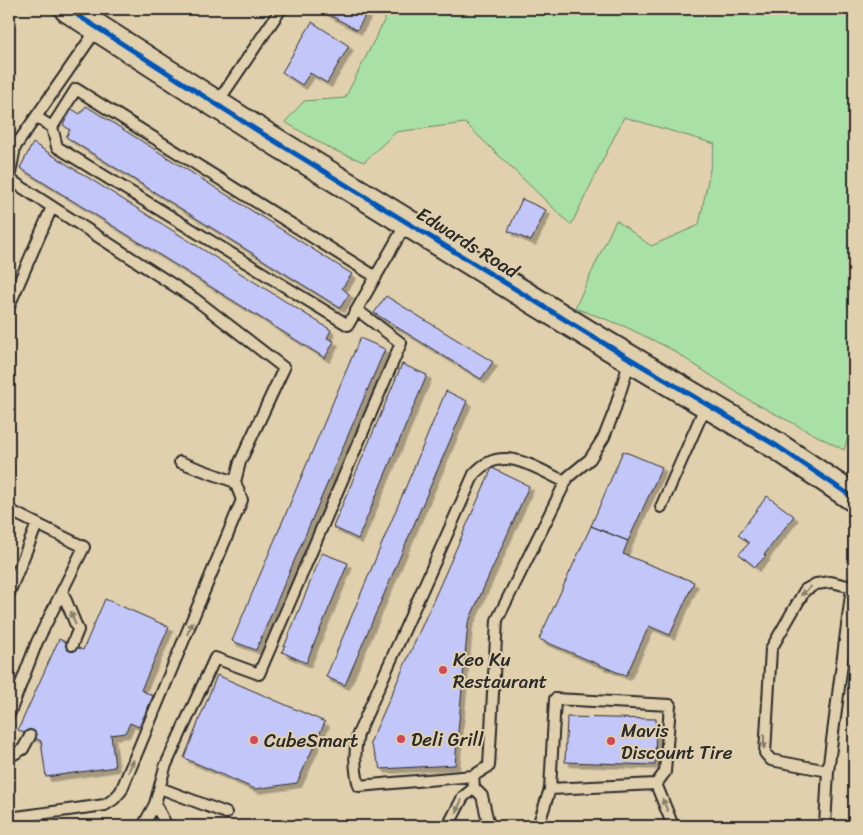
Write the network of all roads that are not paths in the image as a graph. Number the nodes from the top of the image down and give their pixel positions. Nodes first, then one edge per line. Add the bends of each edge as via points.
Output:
1 (68, 9) edge
2 (281, 9) edge
3 (98, 28) junction
4 (216, 104) junction
5 (36, 117) junction
6 (52, 127) junction
7 (52, 207) junction
8 (407, 222) junction
9 (376, 277) junction
10 (9, 306) edge
11 (356, 310) junction
12 (630, 359) junction
13 (706, 404) junction
14 (180, 462) dead end
15 (236, 482) junction
16 (566, 482) junction
17 (854, 498) edge
18 (661, 507) dead end
19 (9, 510) edge
20 (37, 524) junction
21 (853, 585) edge
22 (62, 591) junction
23 (9, 593) edge
24 (72, 645) dead end
25 (9, 715) edge
26 (30, 736) dead end
27 (9, 757) edge
28 (828, 771) junction
29 (473, 776) junction
30 (656, 784) junction
31 (160, 788) junction
32 (474, 788) junction
33 (550, 789) junction
34 (156, 804) junction
35 (226, 813) dead end
36 (9, 818) edge
37 (143, 826) edge
38 (167, 826) edge
39 (448, 826) edge
40 (489, 826) edge
41 (538, 826) edge
42 (673, 826) edge
43 (825, 826) edge

1 - 3 street, Edwards Road
2 - 4 lane
3 - 4 street, Edwards Road
3 - 5 lane
4 - 8 street, Edwards Road
5 - 6 lane
5 - 7 lane via 15,147 9,180
6 - 9 lane via 76,89
6 - 11 lane via 57,147 348,325
7 - 10 lane
7 - 15 lane via 195,299 284,368 240,462
8 - 9 lane
8 - 12 street, Edwards Road
9 - 11 lane
11 - 31 lane via 401,343 259,674 215,658 165,767
12 - 13 street, Edwards Road
12 - 16 lane via 614,412 598,448
13 - 17 street, Edwards Road via 777,446
13 - 18 lane
14 - 15 lane
36 -> 15 lane via 105,805 120,791 242,500
16 - 29 lane via 497,620 489,766
16 - 29 lane via 512,458 491,461 474,474 358,734 354,757 359,786
19 - 20 lane
20 - 22 lane via 84,547
20 - 23 lane
21 - 28 lane
21 -> 28 lane via 831,582 805,590 771,649 765,753 771,760
24 -> 22 lane via 78,630
22 - 25 lane via 37,642
26 - 27 lane via 23,749
28 - 43 lane
29 - 32 lane
30 - 33 lane
30 - 33 lane via 665,772 670,705 555,699
42 -> 30 lane
31 - 34 lane
31 - 35 lane
32 -> 39 lane via 463,797
32 - 40 lane via 482,796
33 - 41 lane
34 - 37 lane
34 - 38 lane

